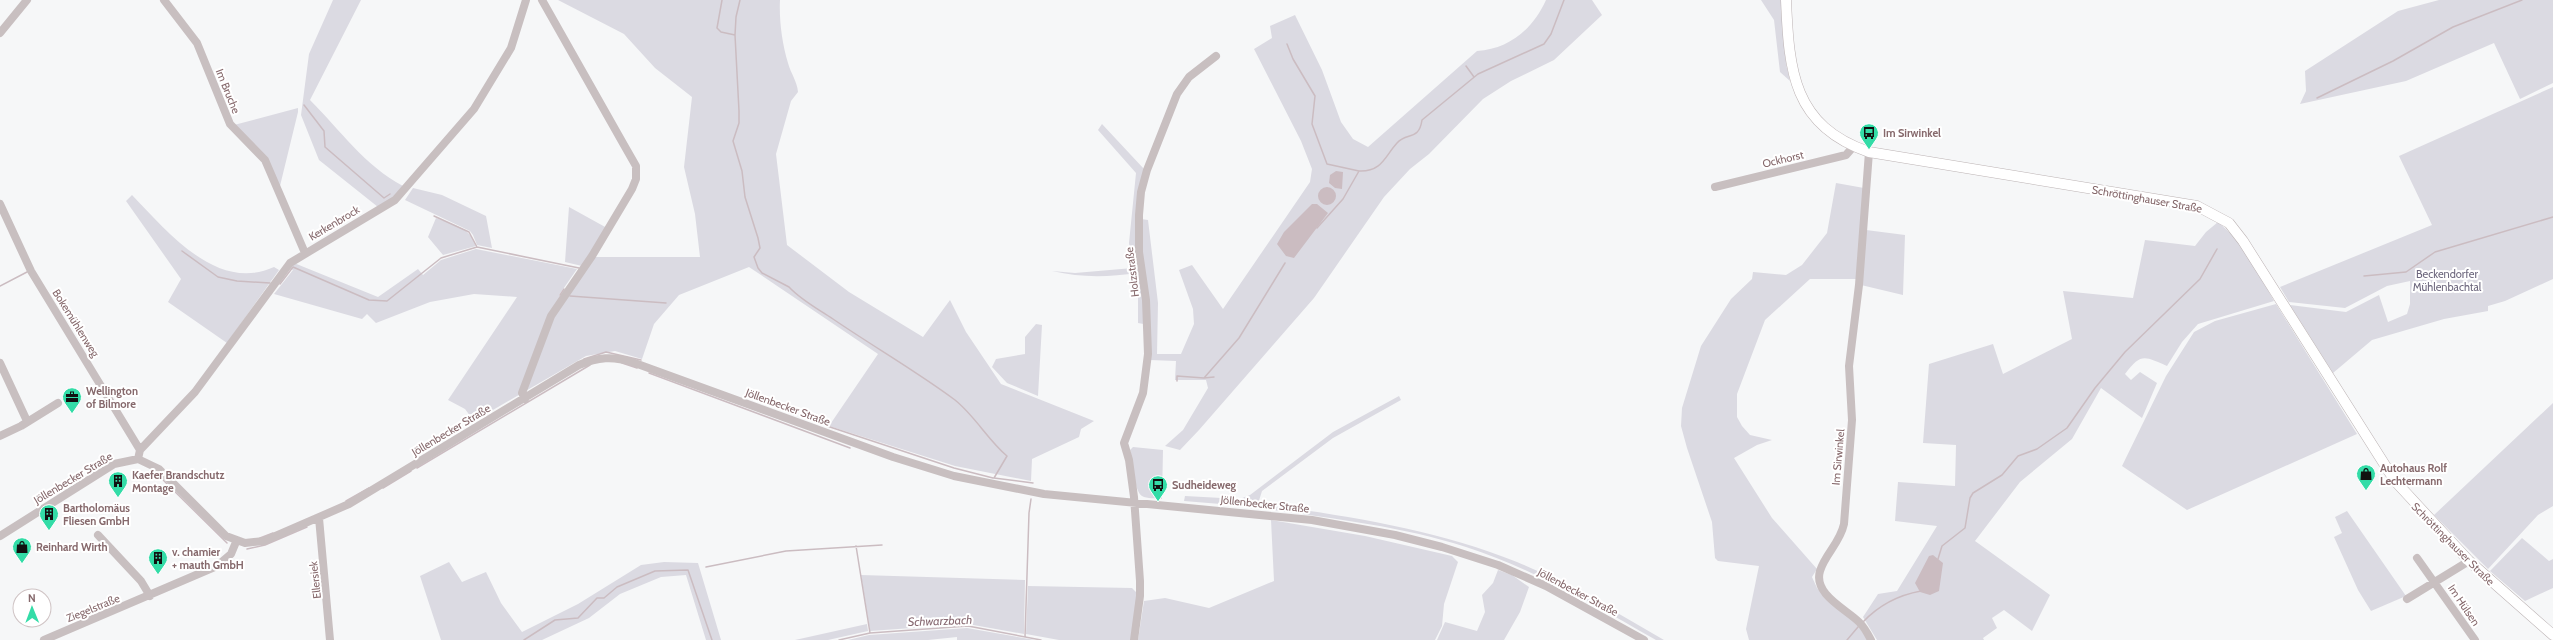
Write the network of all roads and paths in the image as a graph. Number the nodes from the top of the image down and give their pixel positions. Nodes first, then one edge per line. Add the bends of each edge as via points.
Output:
1 (27, 0) edge
2 (164, 0) edge
3 (526, 0) edge
4 (542, 0) edge
5 (1786, 0) edge
6 (0, 33) edge
7 (1216, 56) dead end
8 (1853, 147) junction
9 (1869, 152) junction
10 (1715, 187) dead end
11 (0, 204) edge
12 (305, 253) junction
13 (0, 363) edge
14 (525, 399) junction
15 (58, 403) dead end
16 (27, 421) junction
17 (0, 436) edge
18 (140, 450) junction
19 (138, 459) junction
20 (1134, 504) junction
21 (319, 518) junction
22 (98, 535) dead end
23 (0, 536) edge
24 (236, 542) junction
25 (2417, 558) dead end
26 (2469, 561) junction
27 (2436, 581) junction
28 (150, 596) junction
29 (2408, 598) dead end
30 (2553, 635) edge
31 (44, 640) edge
32 (330, 640) edge
33 (1134, 640) edge
34 (1644, 640) edge
35 (1871, 640) edge
36 (2475, 640) edge

1 - 6 street
2 - 12 street, Im Bruche via 200,49 230,124 265,160
3 - 12 street, Kerkenbrock via 511,48 490,84 474,109 406,188 395,200
4 - 14 street via 636,166 636,173 632,189 611,226 551,316 527,376 522,393
5 - 8 main road, Schröttinghauser Straße via 1790,64 1800,94 1809,111 1825,129
7 - 20 street, Holzstraße via 1189,77 1177,94 1147,170 1142,192 1139,252 1146,300 1148,354 1143,393 1124,442 1129,460
8 - 9 main road, Schröttinghauser Straße
8 - 10 street, Ockhorst via 1846,155
9 - 26 main road, Schröttinghauser Straße via 2197,206 2220,216 2235,228 2243,240 2395,481
9 - 35 street, Im Sirwinkel via 1859,285 1849,366 1852,420 1844,524 1840,537 1820,569 1818,578 1825,593 1859,622
11 - 18 street, Bokemühlenweg via 31,271
12 - 18 street, Kerkenbrock via 284,270 195,392
13 - 16 street
14 - 20 street, Jöllenbecker Straße via 579,365 595,359 614,357 893,457 954,476 1044,494
14 - 21 street, Jöllenbecker Straße via 349,504
15 - 16 street
16 - 17 street
18 - 19 street
19 - 23 street, Jöllenbecker Straße via 114,464
19 - 24 street via 159,469 219,530
20 - 33 street via 1140,596
20 - 34 street, Jöllenbecker Straße via 1312,520 1435,545 1498,565 1546,586
21 - 24 street, Jöllenbecker Straße via 254,544
21 - 32 street, Ellersiek
22 - 28 street via 141,580
24 - 28 street, Ziegelstraße via 231,554 217,566
25 - 27 street, Im Hülsen
26 - 27 street, Im Hülsen
26 - 30 main road, Schröttinghauser Straße
27 - 29 street, Im Hülsen
27 - 36 street, Im Hülsen
28 - 31 street, Ziegelstraße

